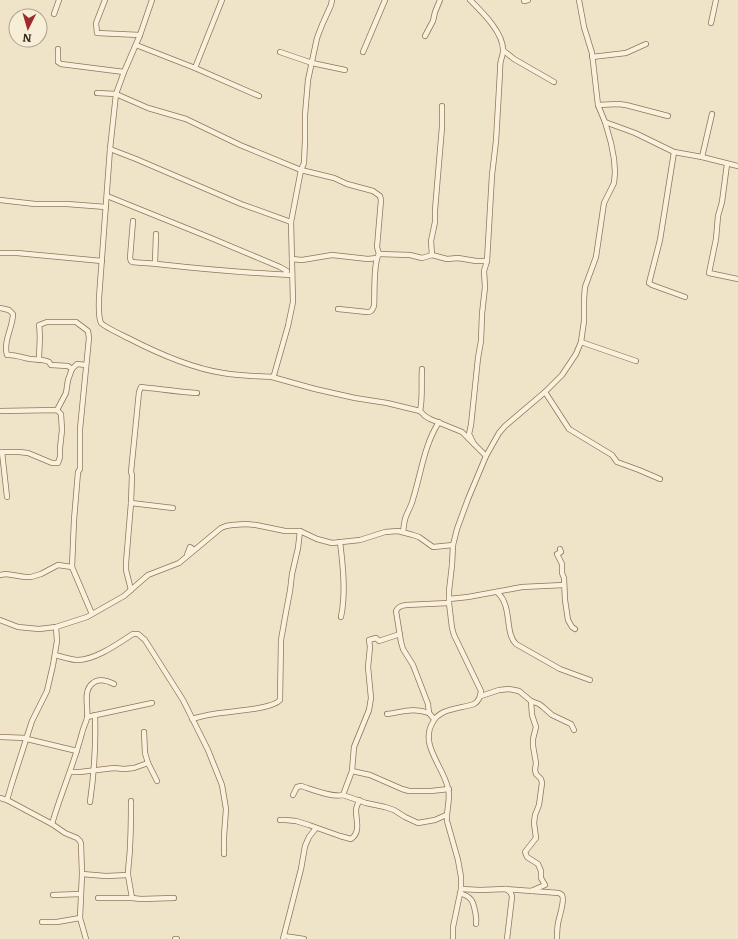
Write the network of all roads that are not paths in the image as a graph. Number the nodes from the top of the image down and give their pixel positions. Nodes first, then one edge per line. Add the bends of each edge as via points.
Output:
1 (59, 0) edge
2 (105, 0) edge
3 (152, 0) edge
4 (222, 0) edge
5 (332, 0) edge
6 (385, 0) edge
7 (440, 0) edge
8 (470, 0) edge
9 (579, 0) edge
10 (716, 0) edge
11 (54, 14) dead end
12 (711, 22) dead end
13 (140, 35) junction
14 (425, 36) dead end
15 (646, 44) dead end
16 (136, 45) junction
17 (58, 48) dead end
18 (504, 51) junction
19 (280, 52) dead end
20 (363, 52) dead end
21 (592, 58) junction
22 (312, 62) junction
23 (195, 68) junction
24 (345, 70) dead end
25 (124, 72) junction
26 (554, 82) dead end
27 (97, 93) dead end
28 (116, 94) junction
29 (259, 96) dead end
30 (598, 105) junction
31 (442, 106) dead end
32 (712, 114) dead end
33 (668, 116) dead end
34 (605, 122) junction
35 (110, 150) junction
36 (674, 152) junction
37 (702, 157) junction
38 (727, 164) junction
39 (738, 166) edge
40 (301, 170) junction
41 (107, 196) junction
42 (0, 200) edge
43 (106, 207) junction
44 (133, 221) dead end
45 (290, 222) junction
46 (156, 234) dead end
47 (0, 253) edge
48 (432, 255) junction
49 (378, 256) junction
50 (292, 259) junction
51 (102, 261) junction
52 (487, 261) junction
53 (155, 264) junction
54 (285, 274) junction
55 (292, 275) junction
56 (738, 279) edge
57 (686, 297) dead end
58 (0, 308) edge
59 (338, 309) dead end
60 (581, 342) junction
61 (39, 360) junction
62 (636, 361) dead end
63 (86, 365) junction
64 (72, 369) junction
65 (422, 369) dead end
66 (272, 378) junction
67 (545, 392) junction
68 (197, 393) dead end
69 (57, 410) junction
70 (420, 411) junction
71 (0, 412) edge
72 (439, 422) junction
73 (474, 444) junction
74 (1, 452) edge
75 (486, 456) junction
76 (660, 479) dead end
77 (7, 497) dead end
78 (131, 503) junction
79 (173, 508) dead end
80 (300, 531) junction
81 (403, 532) junction
82 (340, 542) junction
83 (453, 545) junction
84 (560, 549) dead end
85 (72, 567) junction
86 (0, 575) edge
87 (564, 585) junction
88 (131, 590) junction
89 (497, 592) junction
90 (449, 601) junction
91 (92, 614) junction
92 (341, 617) dead end
93 (0, 620) edge
94 (56, 627) junction
95 (575, 629) dead end
96 (400, 634) junction
97 (55, 655) junction
98 (590, 680) dead end
99 (114, 684) dead end
100 (480, 696) junction
101 (531, 701) junction
102 (152, 702) dead end
103 (429, 713) junction
104 (387, 714) dead end
105 (95, 715) junction
106 (87, 717) junction
107 (192, 719) junction
108 (434, 719) junction
109 (95, 721) junction
110 (574, 730) dead end
111 (144, 732) dead end
112 (0, 737) edge
113 (27, 738) junction
114 (77, 751) junction
115 (148, 763) junction
116 (93, 771) junction
117 (352, 771) junction
118 (70, 772) junction
119 (156, 781) dead end
120 (448, 789) junction
121 (293, 795) dead end
122 (343, 795) junction
123 (0, 798) edge
124 (7, 800) junction
125 (359, 800) junction
126 (131, 801) dead end
127 (90, 802) dead end
128 (446, 815) junction
129 (280, 820) dead end
130 (52, 824) junction
131 (314, 830) junction
132 (224, 854) dead end
133 (82, 874) junction
134 (128, 875) junction
135 (506, 890) junction
136 (460, 891) junction
137 (531, 891) junction
138 (81, 894) junction
139 (53, 895) dead end
140 (98, 898) dead end
141 (132, 898) junction
142 (174, 898) dead end
143 (80, 918) junction
144 (42, 922) dead end
145 (476, 924) dead end
146 (283, 937) edge
147 (86, 939) edge
148 (304, 939) edge
149 (453, 939) edge
150 (507, 939) edge
151 (557, 939) edge

1 - 11 street
2 - 13 street via 96,22 97,32
3 - 13 street
4 - 23 street
5 - 22 street via 317,38
6 - 20 street
7 - 14 street
8 - 18 street via 498,32
9 - 21 street
10 - 12 street
13 - 16 street
15 - 21 street via 626,53
16 - 23 street
16 - 25 street
17 - 25 street via 58,62 61,64
18 - 26 street
18 - 52 street via 500,67
19 - 22 street
21 - 30 street
22 - 24 street
22 - 40 street via 305,115 304,163
23 - 29 street
25 - 28 street
27 - 28 street
28 - 35 street
28 - 40 street via 148,108 186,119
30 - 33 street via 622,104
30 - 34 street
31 - 48 street
32 - 37 street
34 - 36 street
34 - 60 street via 612,151 614,183 604,203 596,258 585,287
35 - 41 street
35 - 45 street
36 - 37 street
36 - 57 street via 660,240 649,283
37 - 38 street
38 - 39 street
38 - 56 street via 709,273
40 - 45 street
40 - 49 street via 334,178 373,191 380,196
41 - 43 street
41 - 54 street via 259,258 287,271
42 - 43 street
43 - 51 street
44 - 53 street via 132,262
45 - 50 street
46 - 53 street
47 - 51 street
48 - 49 street via 422,258 410,255
48 - 52 street via 447,259
49 - 50 street via 368,259 332,255
49 - 59 street via 374,306 371,312
50 - 55 street
51 - 66 street via 99,311 102,323 113,331 165,356 195,366 224,373
52 - 73 street via 484,271 481,341 469,434
53 - 54 street
54 - 55 street
55 - 66 street via 292,302 288,326
58 - 61 street via 13,314 6,346 7,355
60 - 62 street
60 - 67 street via 562,375
61 - 63 street via 39,325 47,322 76,322 88,331
61 - 64 street via 46,360 51,366 68,366
63 - 64 street via 77,364
63 - 85 street
64 - 69 street via 66,393
65 - 70 street
66 - 70 street
67 - 75 street via 505,426
67 - 76 street via 569,429 612,455 617,462
68 - 78 street via 141,387 131,472
69 - 71 street
69 - 74 street via 61,414 62,430 58,463 28,453
70 - 72 street
72 - 73 street via 462,432
72 - 81 street via 429,441 413,499 406,514
73 - 75 street
74 - 77 street
75 - 83 street
78 - 79 street
78 - 88 street via 126,563
80 - 82 street via 332,543
80 - 88 street via 246,524 226,526 194,550 190,547 187,556 179,563 148,575
80 - 107 street via 281,640 280,700 266,707
81 - 82 street via 391,531 360,540
81 - 83 street via 419,537 433,546
82 - 92 street via 343,577
83 - 90 street
84 - 87 street via 561,552 557,554 562,564
85 - 86 street via 58,566 32,578
85 - 91 street
87 - 89 street via 522,587
87 - 95 street via 568,620
88 - 91 street via 119,600
89 - 90 street
89 - 98 street via 505,604 510,633 516,644 560,669
90 - 96 street via 398,608 396,611
90 - 100 street via 454,635 480,687
91 - 94 street
93 - 94 street via 18,627
94 - 97 street
96 - 103 street via 403,649 413,665
96 - 117 street via 379,641 376,638 370,640 368,667 371,698 369,710 354,747
97 - 107 street via 77,660 85,659 138,634 145,640
97 - 113 street via 47,691 32,721
99 - 106 street via 107,681 93,683 87,697
100 - 101 street via 509,689 519,691
100 - 108 street via 474,704 444,712
101 - 110 street via 571,724
101 - 137 street via 536,728 533,739 535,770 542,783 534,823 536,838 525,852 527,857 538,864 540,878 545,884
102 - 105 street
103 - 104 street via 406,710
103 - 108 street
105 - 106 street
105 - 109 street
106 - 109 street
106 - 114 street
107 - 132 street via 222,785 226,809
108 - 120 street via 429,730 429,744
109 - 116 street
111 - 115 street
112 - 113 street
113 - 114 street
113 - 124 street
114 - 118 street
115 - 116 street via 134,768
115 - 119 street
116 - 118 street
116 - 127 street
117 - 120 street via 370,775 409,791
117 - 122 street
118 - 130 street
120 - 128 street
121 - 122 street via 297,787 301,786
122 - 125 street
123 - 124 street
124 - 130 street
125 - 128 street via 394,810 418,823
125 - 131 street via 356,811 357,832 351,839
126 - 134 street
128 - 136 street via 458,860
129 - 131 street via 309,825
130 - 133 street via 80,841
131 - 146 street via 305,846
133 - 134 street
133 - 138 street
134 - 141 street
135 - 136 street
135 - 137 street
135 - 150 street via 512,897
136 - 145 street via 474,902
136 - 149 street
137 - 151 street via 562,894
138 - 139 street
138 - 143 street
140 - 141 street
141 - 142 street
143 - 144 street
143 - 147 street
146 - 148 street

